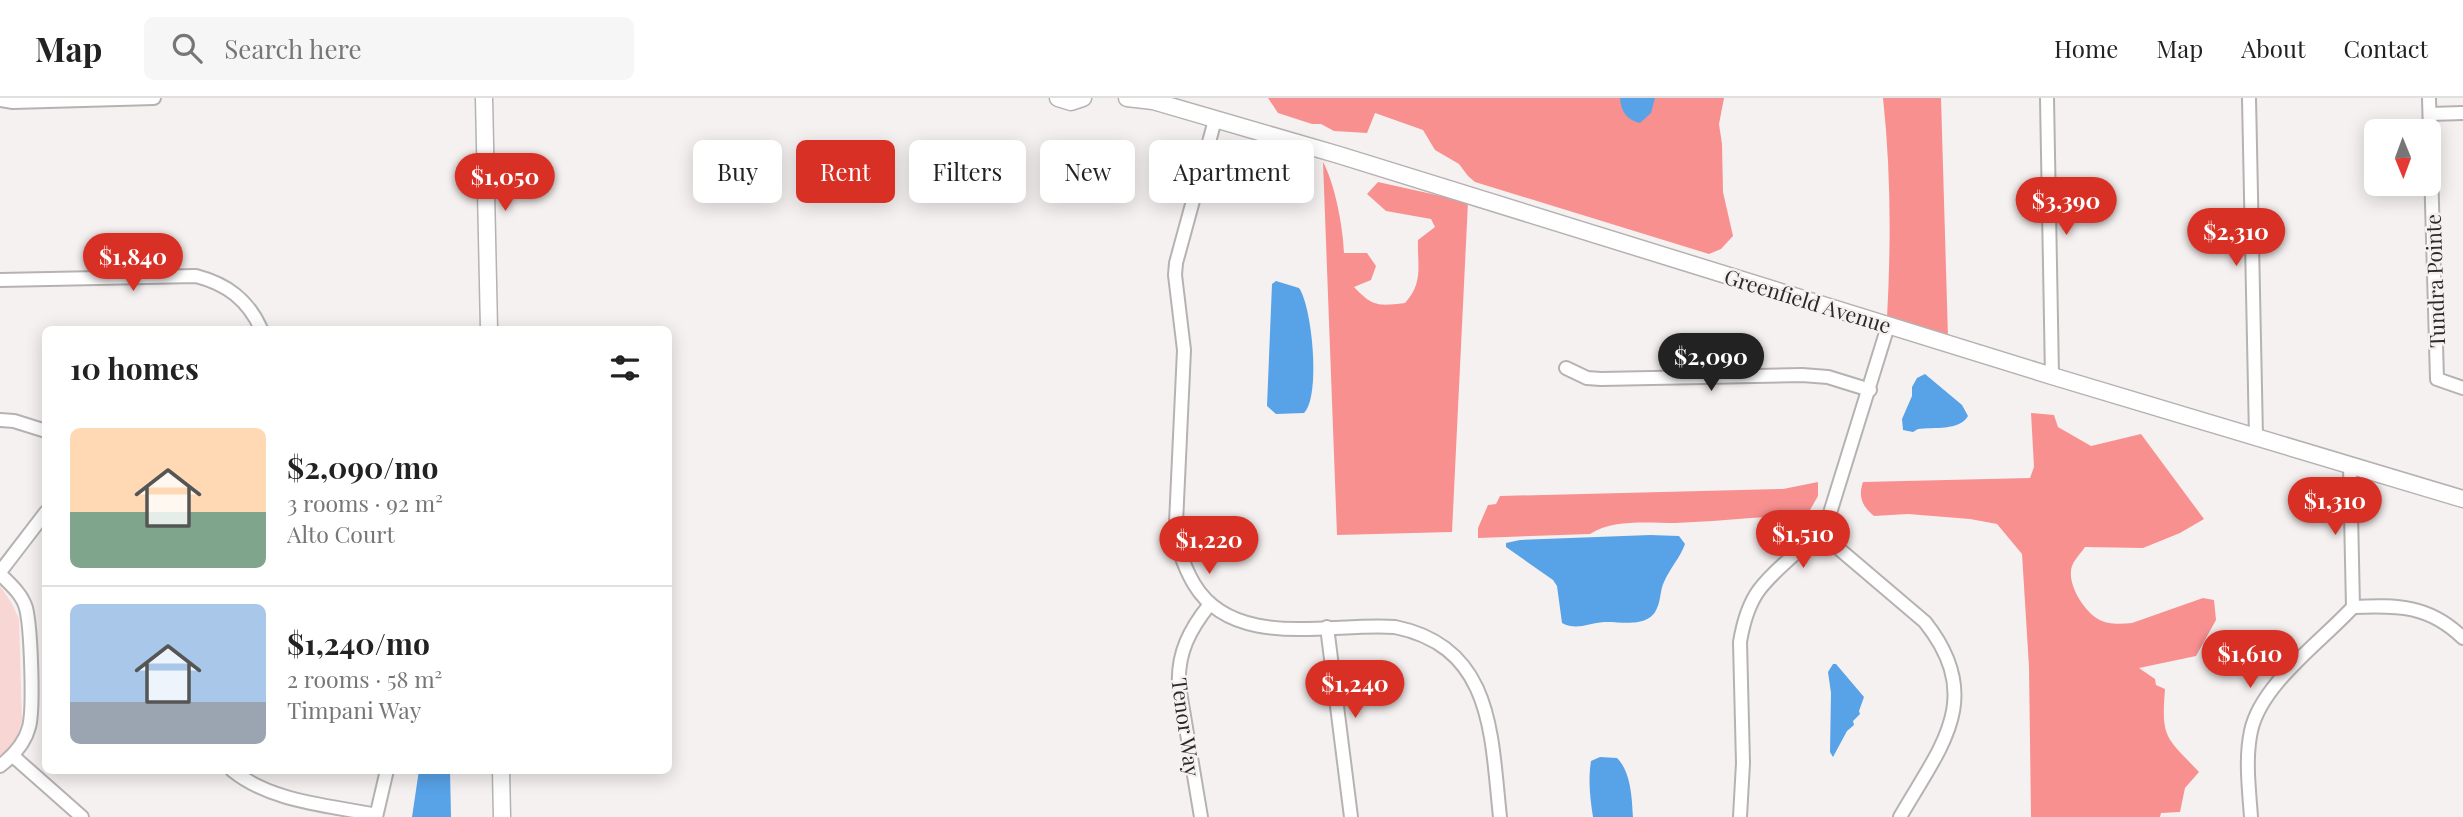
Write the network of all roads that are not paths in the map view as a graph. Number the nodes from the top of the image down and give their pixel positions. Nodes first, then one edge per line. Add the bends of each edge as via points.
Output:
1 (128, 98) edge
2 (154, 98) edge
3 (484, 98) edge
4 (1058, 98) edge
5 (1083, 98) edge
6 (1126, 98) edge
7 (2047, 98) edge
8 (2249, 98) edge
9 (2429, 98) edge
10 (0, 100) edge
11 (1151, 100) edge
12 (2463, 113) edge
13 (2430, 114) junction
14 (1215, 120) junction
15 (0, 281) edge
16 (260, 326) edge
17 (489, 326) edge
18 (1888, 326) junction
19 (1566, 368) dead end
20 (2052, 376) junction
21 (2463, 388) edge
22 (1870, 390) junction
23 (0, 420) edge
24 (42, 430) edge
25 (2256, 437) junction
26 (2350, 466) junction
27 (2463, 499) edge
28 (42, 517) edge
29 (1818, 531) junction
30 (0, 573) edge
31 (1210, 604) junction
32 (2353, 607) junction
33 (1327, 627) junction
34 (2463, 638) edge
35 (13, 756) junction
36 (0, 766) edge
37 (238, 774) edge
38 (386, 774) edge
39 (501, 774) edge
40 (376, 816) edge
41 (82, 817) edge
42 (502, 817) edge
43 (1200, 817) edge
44 (1350, 817) edge
45 (1500, 817) edge
46 (1740, 817) edge
47 (1900, 817) edge
48 (2251, 817) edge

1 - 2 street
1 - 10 street
3 - 17 main road
4 - 5 main road via 1071,102
6 - 11 main road, Greenfield Avenue
7 - 20 street
8 - 25 street
9 - 13 street, Tundra Pointe
11 - 14 main road, Greenfield Avenue
12 - 13 street
13 - 21 street, Tundra Pointe via 2437,379
14 - 18 main road, Greenfield Avenue
14 - 31 street via 1175,275 1184,351 1176,534 1185,568
15 - 16 street via 196,276 234,293
18 - 20 main road, Greenfield Avenue
18 - 22 street
19 - 22 street via 1601,379 1809,375
20 - 25 main road, Greenfield Avenue
22 - 29 street via 1836,500
23 - 24 street
25 - 26 main road, Greenfield Avenue
26 - 27 main road, Greenfield Avenue
26 - 32 street
28 - 30 street
29 - 46 street via 1758,592 1743,625
29 - 47 street via 1925,622 1951,671 1955,706 1946,739
30 - 35 street via 26,607 29,641 30,716 25,737
31 - 33 street via 1258,626
31 - 43 street, Tenor Way via 1192,628 1179,666
32 - 34 street via 2426,612
32 - 48 street via 2262,702 2251,730
33 - 44 street
33 - 45 street via 1411,630 1438,642 1458,659 1484,705
35 - 36 street
35 - 41 street
37 - 40 street via 278,794
38 - 40 street
39 - 42 main road

